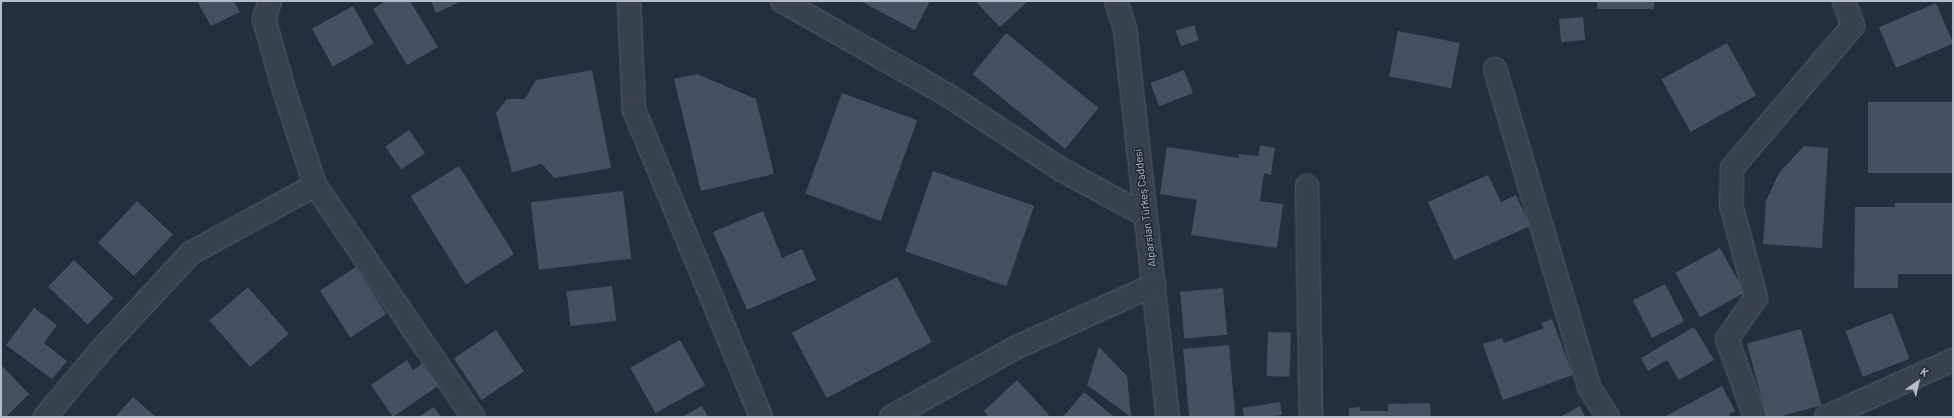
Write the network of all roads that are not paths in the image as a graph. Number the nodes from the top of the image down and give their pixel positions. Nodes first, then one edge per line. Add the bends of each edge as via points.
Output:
1 (270, 1) edge
2 (629, 1) edge
3 (782, 1) edge
4 (1116, 1) edge
5 (1844, 1) edge
6 (1495, 69) dead end
7 (315, 185) junction
8 (1307, 186) dead end
9 (1145, 215) junction
10 (1154, 285) junction
11 (1953, 360) edge
12 (45, 417) edge
13 (473, 417) edge
14 (761, 417) edge
15 (891, 417) edge
16 (1168, 417) edge
17 (1311, 417) edge
18 (1608, 417) edge
19 (1755, 417) edge
20 (1826, 417) edge

1 - 7 street via 264,19
2 - 14 street via 634,110
3 - 9 street via 949,96 1062,170
4 - 9 street, Alparslan Türkeş Caddesi via 1124,29
5 - 19 street via 1853,26 1732,168 1731,205 1756,298 1727,339
6 - 18 street via 1589,386
7 - 12 street via 191,253 102,349
7 - 13 street
8 - 17 street
9 - 10 street, Alparslan Türkeş Caddesi
10 - 15 street via 1015,348
10 - 16 street, Alparslan Türkeş Caddesi
11 - 20 street

